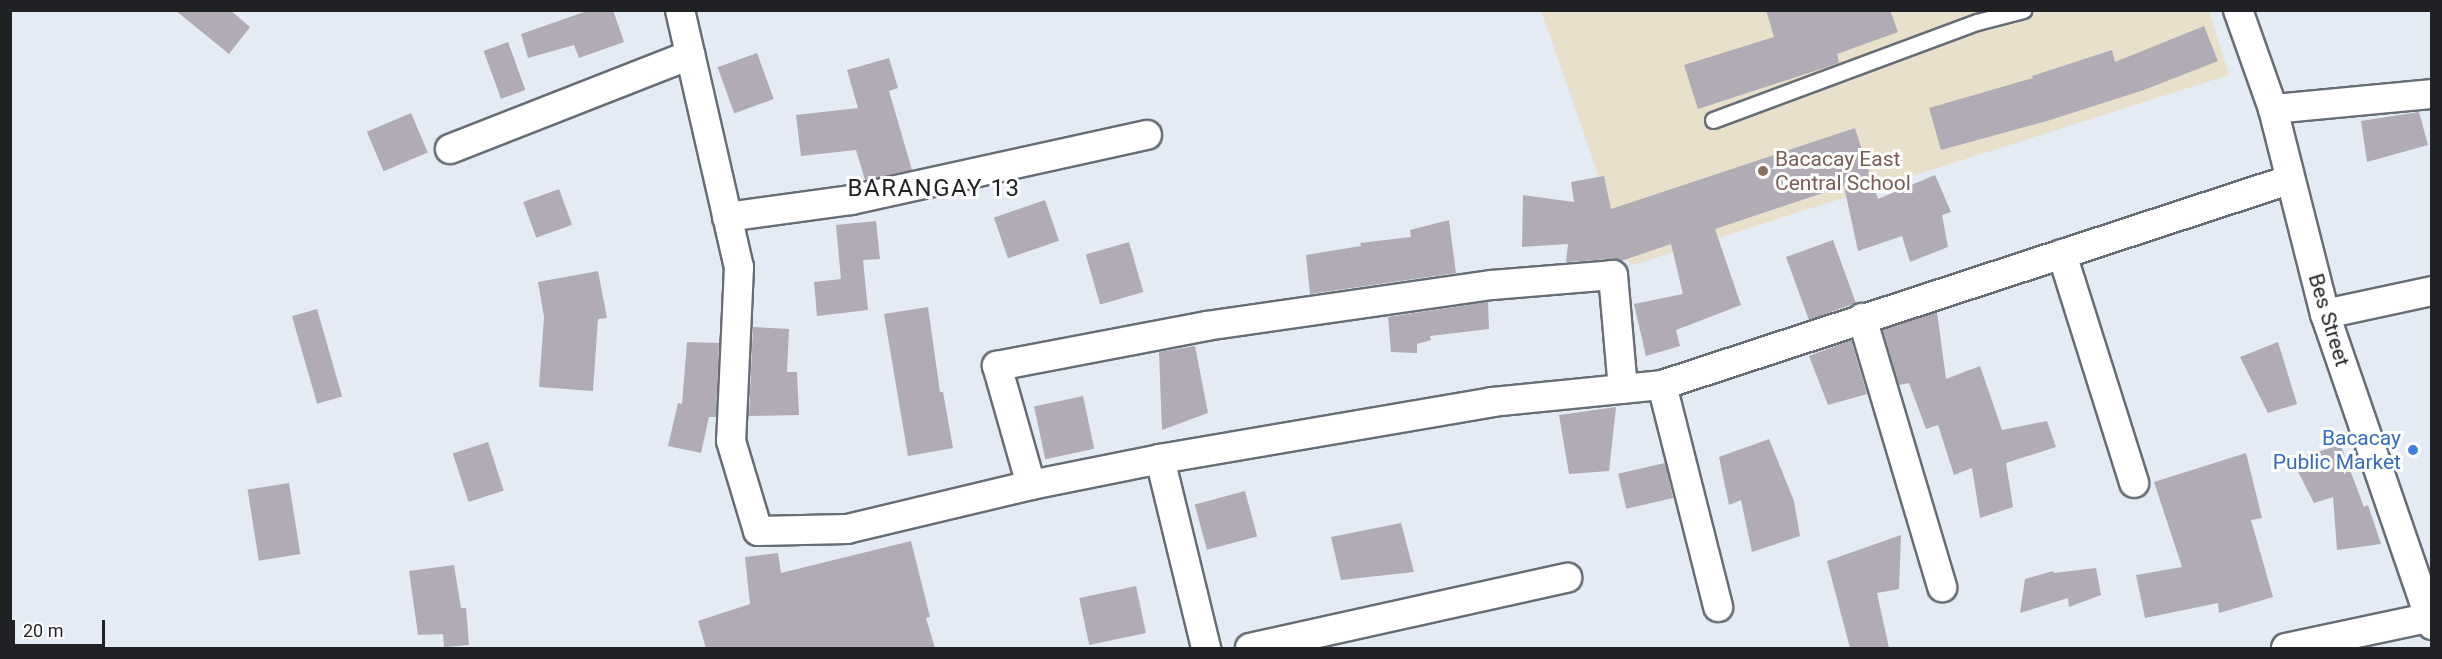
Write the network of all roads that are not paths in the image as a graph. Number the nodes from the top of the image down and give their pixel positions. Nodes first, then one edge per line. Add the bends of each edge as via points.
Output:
1 (680, 10) edge
2 (2023, 10) edge
3 (2238, 10) edge
4 (690, 55) junction
5 (2432, 94) edge
6 (2273, 110) junction
7 (1713, 120) dead end
8 (1148, 135) dead end
9 (450, 149) dead end
10 (2289, 180) junction
11 (727, 217) junction
12 (2062, 254) junction
13 (2432, 291) edge
14 (2325, 314) junction
15 (1862, 318) junction
16 (1662, 385) junction
17 (1623, 389) junction
18 (1160, 459) junction
19 (2134, 483) dead end
20 (1031, 485) junction
21 (1567, 578) dead end
22 (1942, 587) dead end
23 (1718, 607) dead end
24 (2431, 620) edge
25 (1206, 648) edge
26 (1250, 648) edge
27 (2286, 648) edge

1 - 4 street
2 - 7 lane via 1977,22
3 - 6 street, Bes Street
4 - 9 street
4 - 11 street
5 - 6 street
6 - 10 street, Bes Street
8 - 11 street via 851,200
10 - 12 street
10 - 14 street, Bes Street
11 - 20 street via 739,267 731,441 758,531 847,529
12 - 15 street
12 - 19 street
13 - 14 street
14 - 24 street, Bes Street
15 - 16 street
15 - 22 street
16 - 17 street
16 - 23 street
17 - 18 street via 1492,402
17 - 20 street via 1613,275 1492,285 1206,326 997,366
18 - 20 street
18 - 25 street
21 - 26 street
24 - 27 street

